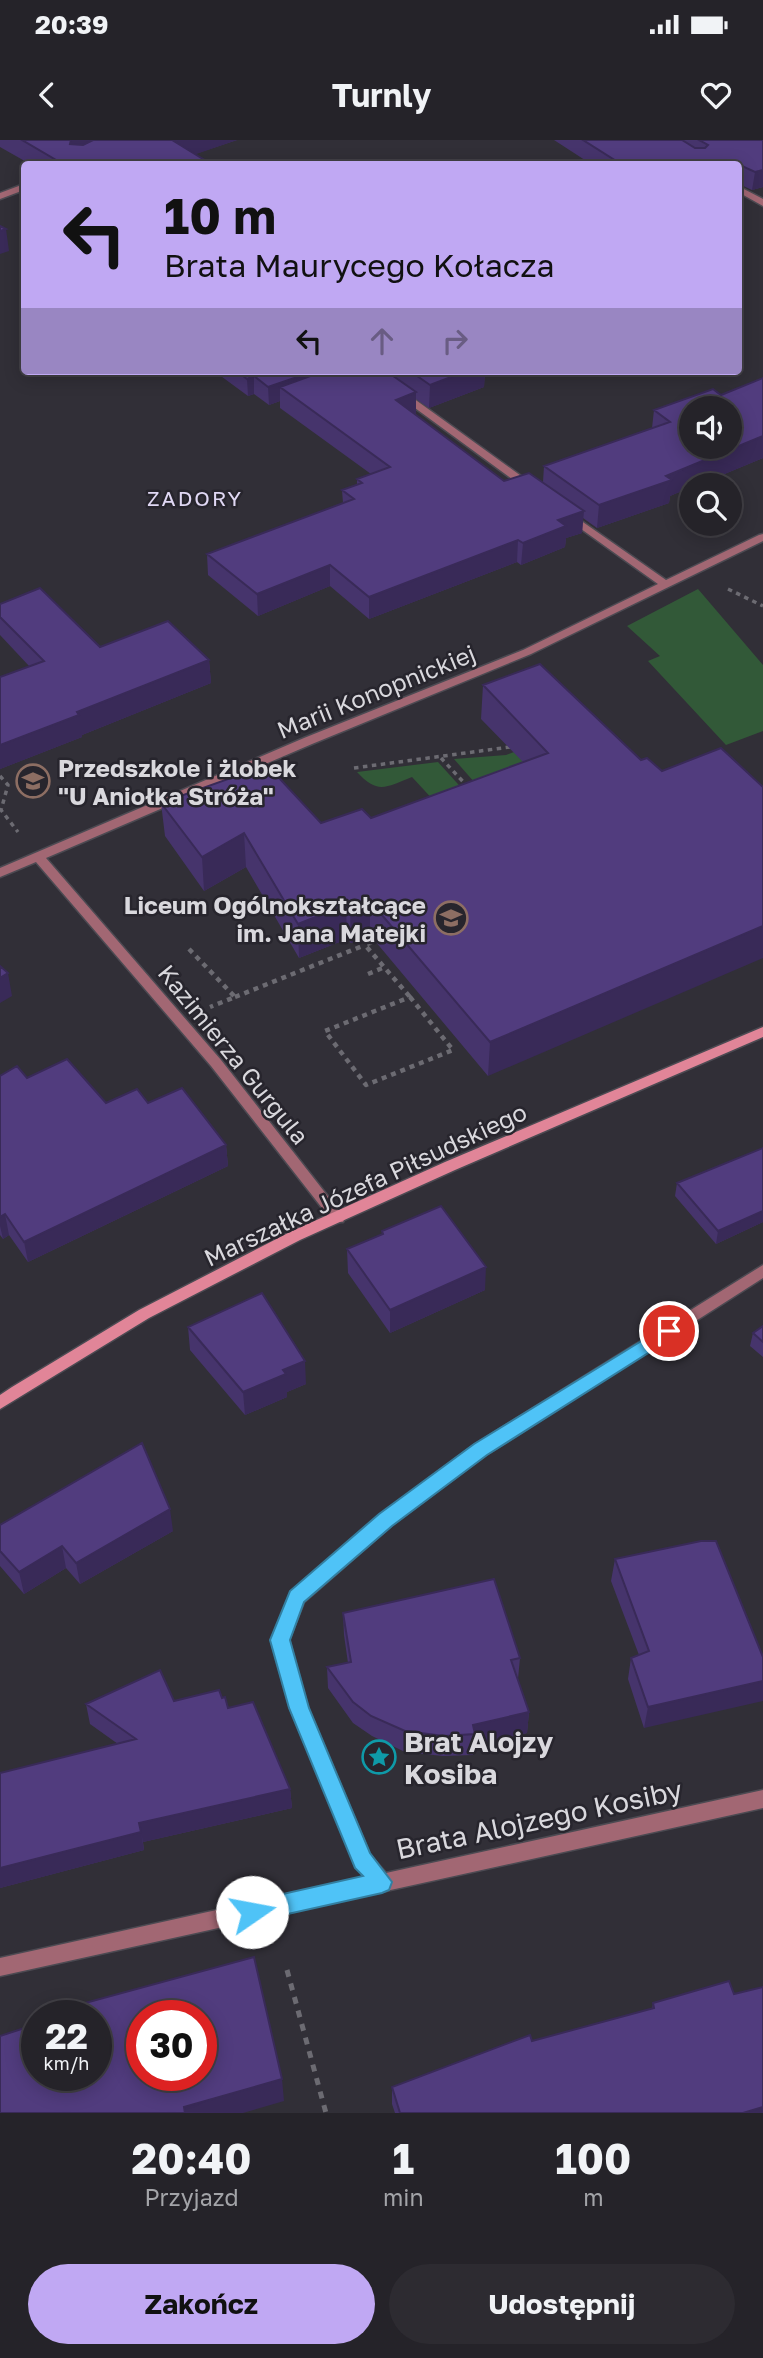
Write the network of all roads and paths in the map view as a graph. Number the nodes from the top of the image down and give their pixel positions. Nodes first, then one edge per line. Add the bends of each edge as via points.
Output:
1 (21, 188) edge
2 (742, 190) edge
3 (0, 196) edge
4 (763, 203) edge
5 (391, 388) edge
6 (541, 495) edge
7 (552, 503) edge
8 (763, 537) edge
9 (666, 585) junction
10 (726, 588) dead end
11 (763, 606) edge
12 (510, 747) edge
13 (440, 757) junction
14 (354, 768) dead end
15 (0, 776) edge
16 (469, 788) edge
17 (20, 834) dead end
18 (38, 856) junction
19 (0, 861) edge
20 (0, 873) edge
21 (385, 937) edge
22 (365, 945) junction
23 (189, 949) dead end
24 (385, 967) junction
25 (368, 974) dead end
26 (235, 997) junction
27 (410, 998) junction
28 (199, 1011) dead end
29 (763, 1032) edge
30 (338, 1218) junction
31 (763, 1271) edge
32 (0, 1403) edge
33 (763, 1799) edge
34 (382, 1882) junction
35 (0, 1967) edge
36 (286, 1970) dead end
37 (326, 2113) edge

1 - 3 street
2 - 4 street
5 - 6 street
7 - 9 street
8 - 9 street, Marii Konopnickiej
9 - 18 street, Marii Konopnickiej via 527,652
10 - 11 path
12 - 13 path
13 - 14 path
13 - 16 path
15 - 17 path via 8,785 1,810
18 - 19 street
18 - 20 street, Marii Konopnickiej
18 - 30 street, Kazimierza Gurgula via 216,1063
21 - 22 path
22 - 24 path
22 - 26 path
23 - 26 path
24 - 25 path
24 - 27 path
26 - 28 path
27 - 27 path via 325,1031 366,1085 453,1049
29 - 30 main road, Marszałka Józefa Piłsudskiego
30 - 32 main road, Marszałka Józefa Piłsudskiego via 144,1314
31 - 34 street via 480,1450 386,1520 297,1597 280,1640 299,1708 363,1860
33 - 34 street, Brata Alojzego Kosiby
34 - 35 street, Brata Alojzego Kosiby
36 - 37 path

